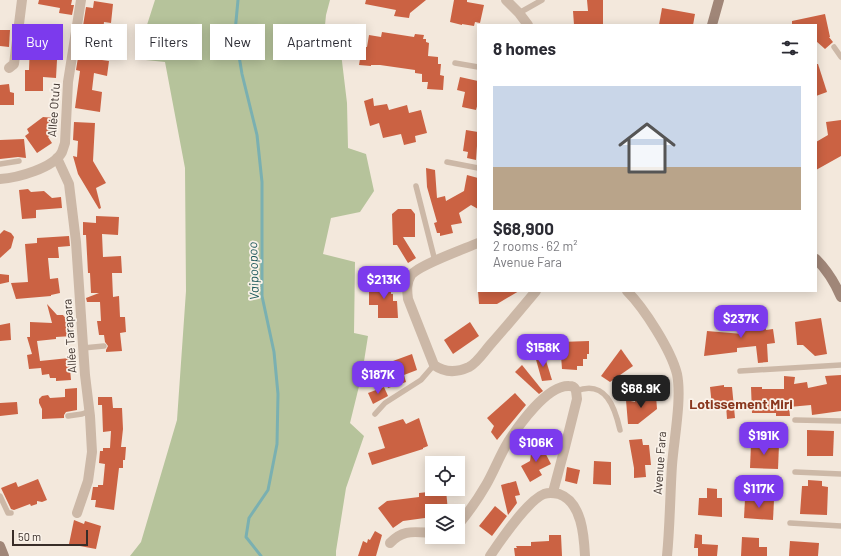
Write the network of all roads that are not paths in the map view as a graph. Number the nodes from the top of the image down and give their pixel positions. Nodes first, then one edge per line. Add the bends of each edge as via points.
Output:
1 (22, 0) edge
2 (81, 0) edge
3 (506, 0) edge
4 (542, 0) edge
5 (719, 0) edge
6 (519, 13) junction
7 (527, 24) edge
8 (712, 24) edge
9 (834, 47) dead end
10 (841, 57) edge
11 (455, 63) dead end
12 (477, 67) edge
13 (9, 68) dead end
14 (57, 158) junction
15 (19, 161) dead end
16 (447, 162) dead end
17 (0, 164) edge
18 (477, 168) edge
19 (0, 179) edge
20 (416, 186) dead end
21 (477, 243) edge
22 (817, 260) edge
23 (435, 262) junction
24 (535, 292) edge
25 (628, 292) edge
26 (841, 297) edge
27 (104, 346) dead end
28 (83, 348) junction
29 (434, 365) junction
30 (841, 365) edge
31 (740, 371) dead end
32 (576, 391) junction
33 (90, 412) junction
34 (375, 414) dead end
35 (68, 416) dead end
36 (795, 420) dead end
37 (841, 421) edge
38 (620, 430) dead end
39 (795, 472) dead end
40 (841, 474) edge
41 (553, 492) junction
42 (0, 496) edge
43 (77, 512) dead end
44 (11, 513) dead end
45 (465, 517) edge
46 (790, 523) dead end
47 (841, 526) edge
48 (425, 533) edge
49 (390, 543) dead end
50 (0, 546) edge
51 (4, 556) edge
52 (490, 556) edge
53 (585, 556) edge
54 (668, 556) edge

1 - 13 street via 16,57 14,64
2 - 14 street, Allée Otu'u via 68,82 65,143
3 - 6 street
4 - 6 lane
5 - 8 main road
6 - 7 street
9 - 10 lane
11 - 12 lane
14 - 19 street via 39,170
14 - 28 street, Allée Tarapara via 69,184 76,242
15 - 17 lane
16 - 18 lane
20 - 23 lane
21 - 23 street
22 - 26 main road
23 - 29 street via 415,271 408,282 407,290 408,299
24 - 29 street via 470,367 448,372
25 - 54 street, Avenue Fara via 637,301 669,351 677,374 678,396
27 - 28 lane
28 - 33 street, Allée Tarapara
29 - 34 lane via 421,380 385,403
30 - 31 lane
32 - 38 lane via 588,388 600,391 606,396 612,402
32 - 41 street via 577,399
32 - 45 street via 572,386 560,387 541,400 508,442 486,486
33 - 35 lane
33 - 43 street, Allée Tarapara via 92,452 88,481
36 - 37 lane
39 - 40 lane
41 - 52 street via 544,494 530,504
41 - 53 street via 567,497 576,510
42 - 44 lane via 8,513
46 - 47 lane
48 - 49 street via 405,532
50 - 51 main road

